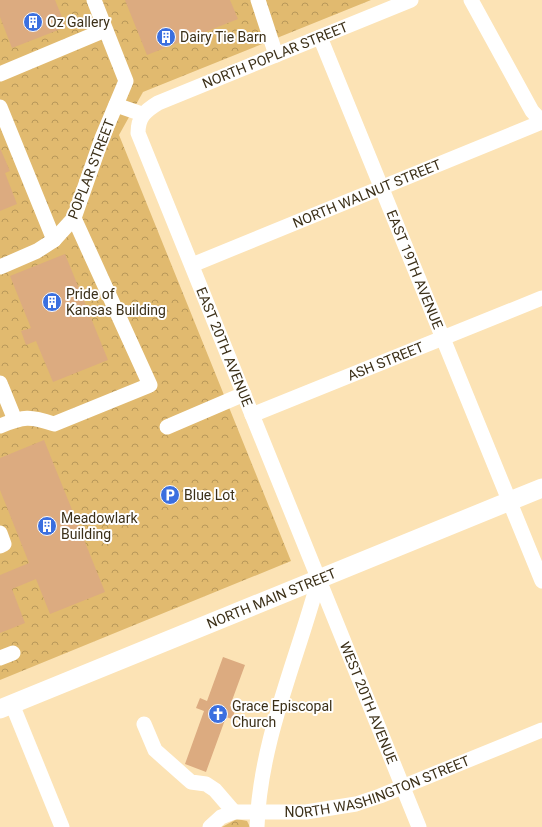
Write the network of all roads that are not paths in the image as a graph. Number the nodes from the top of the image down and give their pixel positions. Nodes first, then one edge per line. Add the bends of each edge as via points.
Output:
1 (94, 0) edge
2 (258, 0) edge
3 (411, 0) edge
4 (471, 0) edge
5 (105, 30) junction
6 (320, 37) junction
7 (276, 55) junction
8 (0, 74) edge
9 (116, 105) junction
10 (0, 107) edge
11 (142, 114) junction
12 (542, 122) edge
13 (381, 188) junction
14 (74, 218) junction
15 (54, 240) junction
16 (192, 265) junction
17 (0, 267) edge
18 (542, 298) edge
19 (443, 338) junction
20 (0, 383) edge
21 (244, 394) junction
22 (252, 415) junction
23 (15, 420) junction
24 (0, 426) edge
25 (167, 427) dead end
26 (542, 488) edge
27 (509, 501) junction
28 (319, 578) junction
29 (542, 581) edge
30 (6, 706) edge
31 (144, 724) dead end
32 (542, 730) edge
33 (403, 787) junction
34 (234, 812) junction
35 (258, 812) junction
36 (62, 827) edge
37 (210, 827) edge
38 (257, 827) edge
39 (419, 827) edge

1 - 5 street
2 - 7 street
3 - 6 street, NORTH POPLAR STREET
4 - 12 street via 532,111
5 - 8 street
5 - 9 street, POPLAR STREET via 126,81
6 - 7 street, NORTH POPLAR STREET
6 - 13 street, EAST 19TH AVENUE
7 - 11 street, NORTH POPLAR STREET via 158,103
9 - 11 street
9 - 14 street, POPLAR STREET
10 - 15 street
11 - 16 street, EAST 20TH AVENUE via 138,122 138,133
12 - 13 street, NORTH WALNUT STREET
13 - 16 street, NORTH WALNUT STREET
13 - 19 street, EAST 19TH AVENUE
14 - 15 street, POPLAR STREET
14 - 23 street via 150,385 54,424 34,417
15 - 17 street, POPLAR STREET via 37,251
16 - 21 street, EAST 20TH AVENUE
18 - 19 street, ASH STREET
19 - 22 street, ASH STREET
19 - 27 street, EAST 19TH AVENUE
20 - 23 street
21 - 22 street, EAST 20TH AVENUE
21 - 25 street
22 - 28 street, EAST 20TH AVENUE
23 - 24 street
26 - 27 main road, NORTH MAIN STREET
27 - 28 main road, NORTH MAIN STREET
27 - 29 street, EAST 19TH AVENUE
28 - 30 main road, NORTH MAIN STREET
28 - 33 street, WEST 20TH AVENUE
28 - 35 street via 268,744
30 - 36 street
31 - 34 street via 155,750 191,782 206,784 214,790
32 - 33 street, NORTH WASHINGTON STREET
33 - 35 street, NORTH WASHINGTON STREET via 356,804 325,810
33 - 39 street, WEST 20TH AVENUE
34 - 35 street, NORTH WASHINGTON STREET
34 - 37 street, NORTH WASHINGTON STREET via 221,817
35 - 38 street

